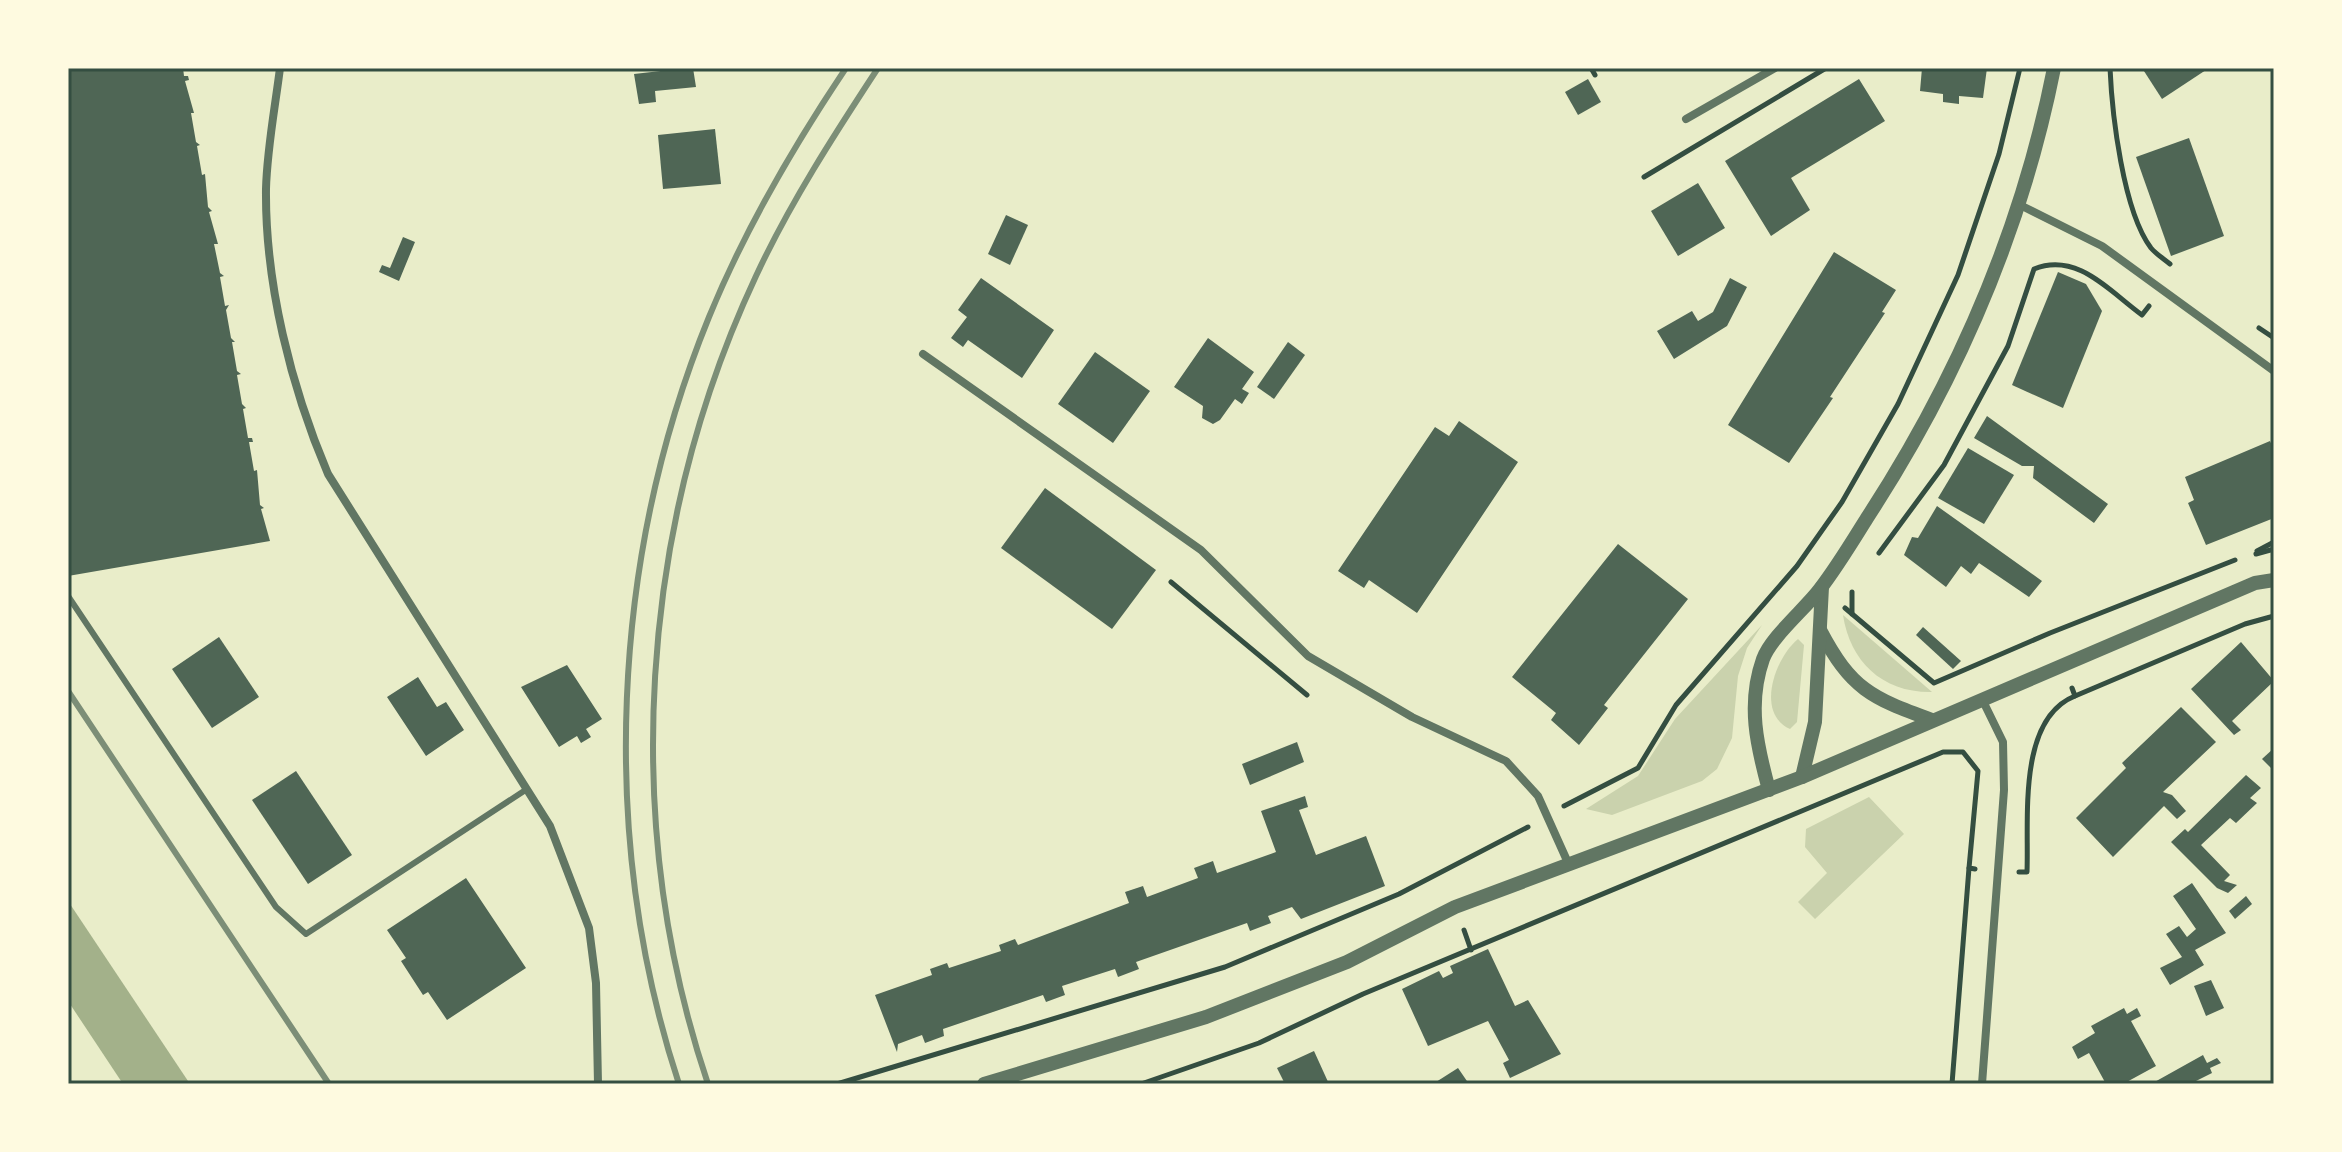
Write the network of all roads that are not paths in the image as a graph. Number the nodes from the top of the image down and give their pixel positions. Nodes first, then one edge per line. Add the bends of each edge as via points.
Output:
1 (280, 68) edge
2 (1775, 68) edge
3 (2054, 68) edge
4 (1686, 119) dead end
5 (2020, 205) junction
6 (923, 354) dead end
7 (2274, 371) edge
8 (2274, 580) edge
9 (1822, 587) junction
10 (68, 596) edge
11 (1820, 630) junction
12 (1982, 698) junction
13 (1932, 720) junction
14 (1802, 777) junction
15 (527, 789) junction
16 (1769, 790) junction
17 (1569, 866) junction
18 (598, 1084) edge
19 (984, 1084) edge
20 (1982, 1084) edge

1 - 15 street via 267,205 282,321 308,425 328,474
2 - 4 street
3 - 5 street
5 - 7 street via 2102,246
5 - 9 street via 1956,363 1914,443
6 - 17 street via 1201,550 1308,656 1412,717 1506,761 1529,782
8 - 12 street via 2255,583
9 - 11 street
9 - 16 street via 1764,656 1754,713
10 - 15 lane via 276,907 306,934
11 - 13 street via 1838,664 1863,690
11 - 14 street via 1815,722
12 - 13 street
12 - 20 street via 2003,742 2004,790
13 - 14 street
14 - 16 street
15 - 18 street via 550,826 589,928
16 - 17 street
17 - 19 street via 1455,907 1347,962 1206,1017

